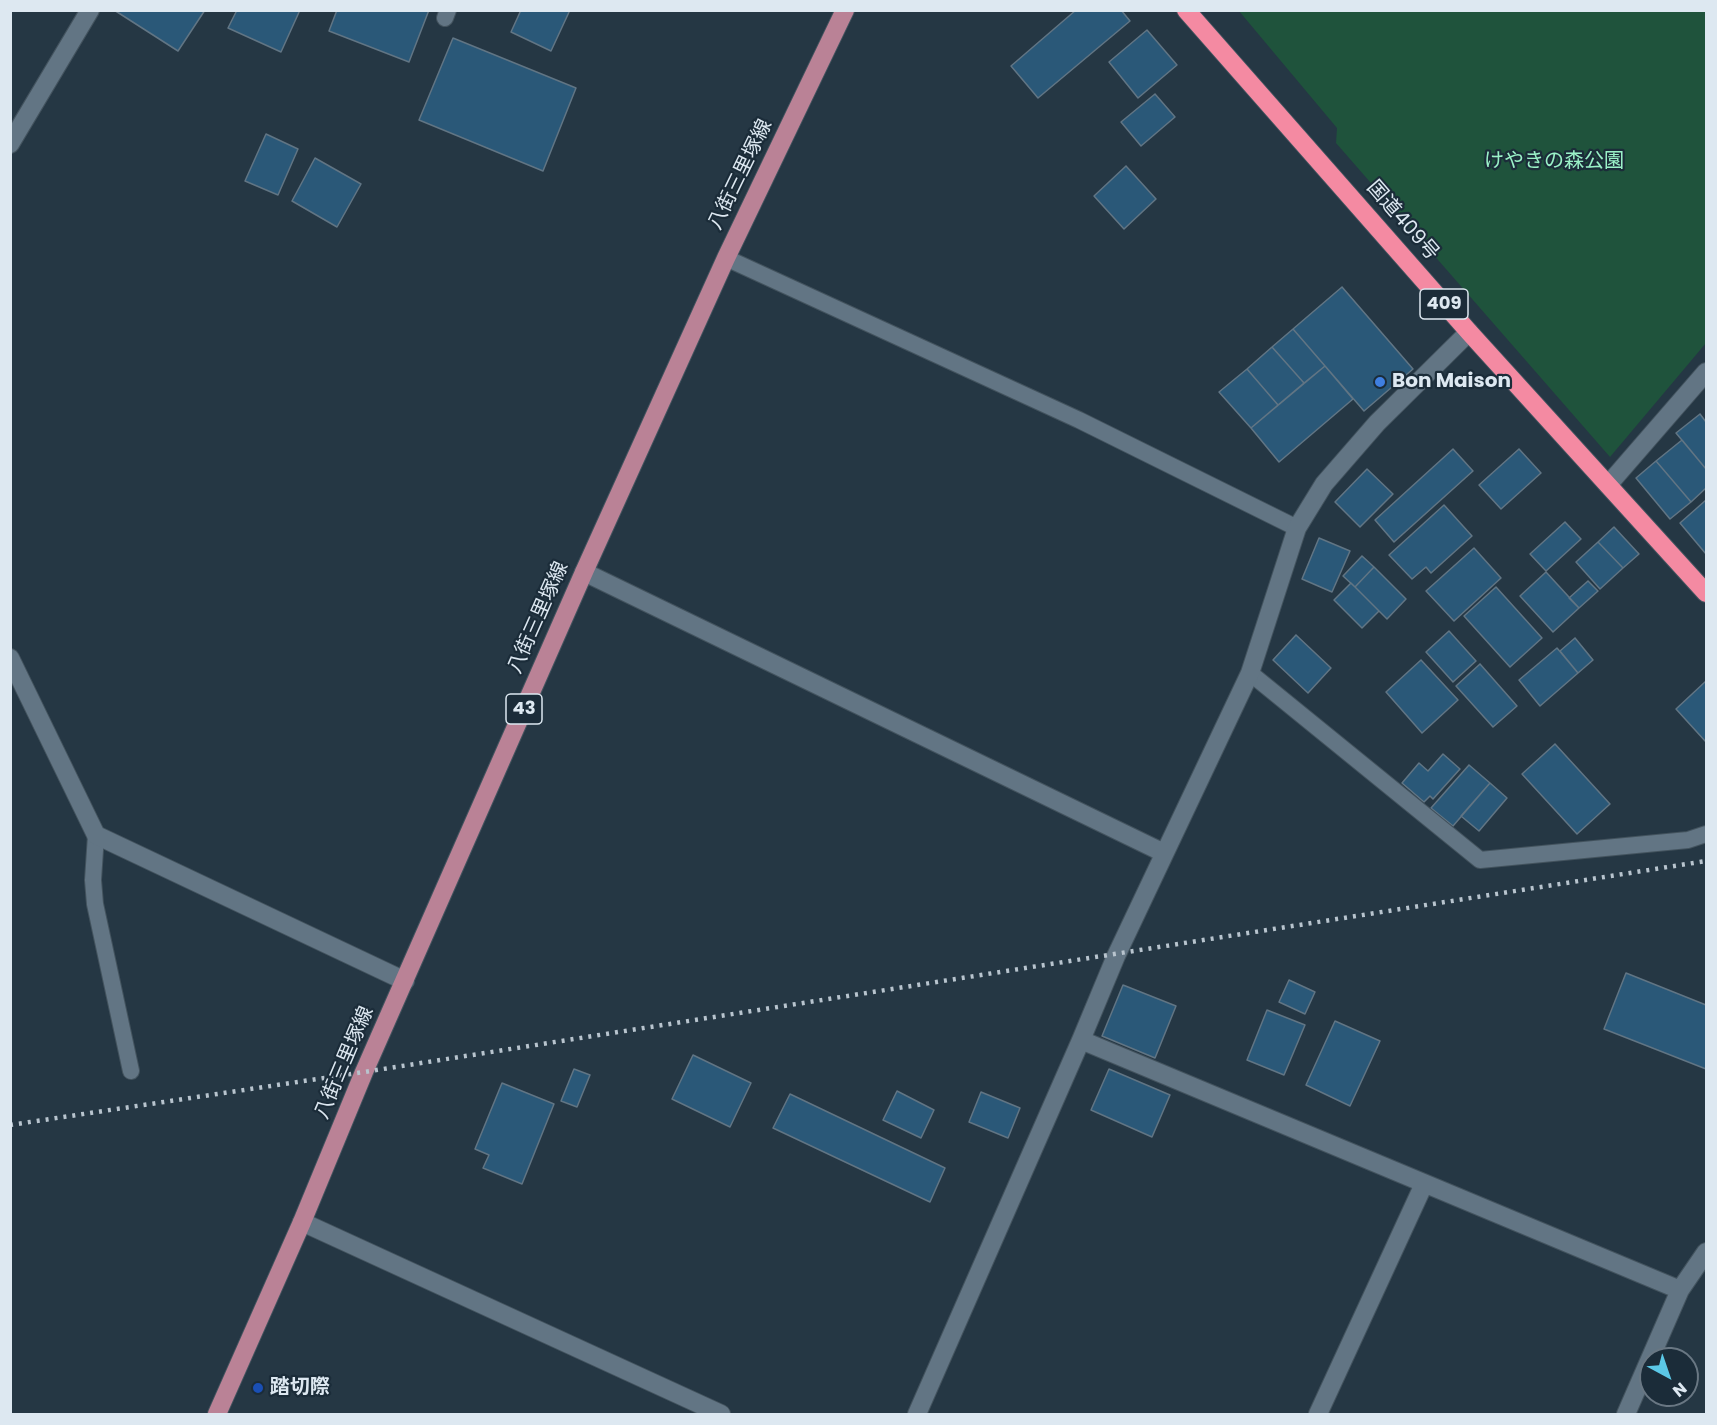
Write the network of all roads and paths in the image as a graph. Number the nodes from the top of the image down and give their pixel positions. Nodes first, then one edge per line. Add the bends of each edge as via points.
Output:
1 (90, 10) edge
2 (844, 10) edge
3 (1186, 10) edge
4 (10, 144) edge
5 (726, 258) junction
6 (1469, 332) junction
7 (1707, 372) edge
8 (1608, 484) junction
9 (1297, 528) junction
10 (584, 572) junction
11 (1707, 593) edge
12 (10, 658) edge
13 (1250, 673) junction
14 (1707, 834) edge
15 (96, 835) junction
16 (1164, 853) junction
17 (405, 981) junction
18 (1081, 1040) junction
19 (131, 1071) dead end
20 (1424, 1184) junction
21 (302, 1222) junction
22 (1707, 1252) edge
23 (1680, 1290) junction
24 (218, 1414) edge
25 (722, 1414) edge
26 (917, 1414) edge
27 (1318, 1414) edge
28 (1626, 1414) edge

1 - 4 street
2 - 5 main road, 八街三里塚線 / 43
3 - 6 highway, 国道409号 / 409
5 - 9 lane via 1079,420
5 - 10 main road, 八街三里塚線 / 43
6 - 8 highway, 国道409号 / 409
6 - 9 street via 1377,423 1324,484
7 - 8 street
8 - 11 highway, 国道409号 / 409
9 - 13 street
10 - 16 street
10 - 17 main road, 八街三里塚線 / 43
12 - 15 street
13 - 14 lane via 1480,860 1688,840
13 - 16 street
15 - 17 street
15 - 19 lane via 95,904
16 - 18 street
17 - 21 main road, 八街三里塚線 / 43
18 - 20 street
18 - 26 street
20 - 23 street
20 - 27 street
21 - 24 main road, 八街三里塚線 / 43
21 - 25 street
22 - 23 street
23 - 28 street

